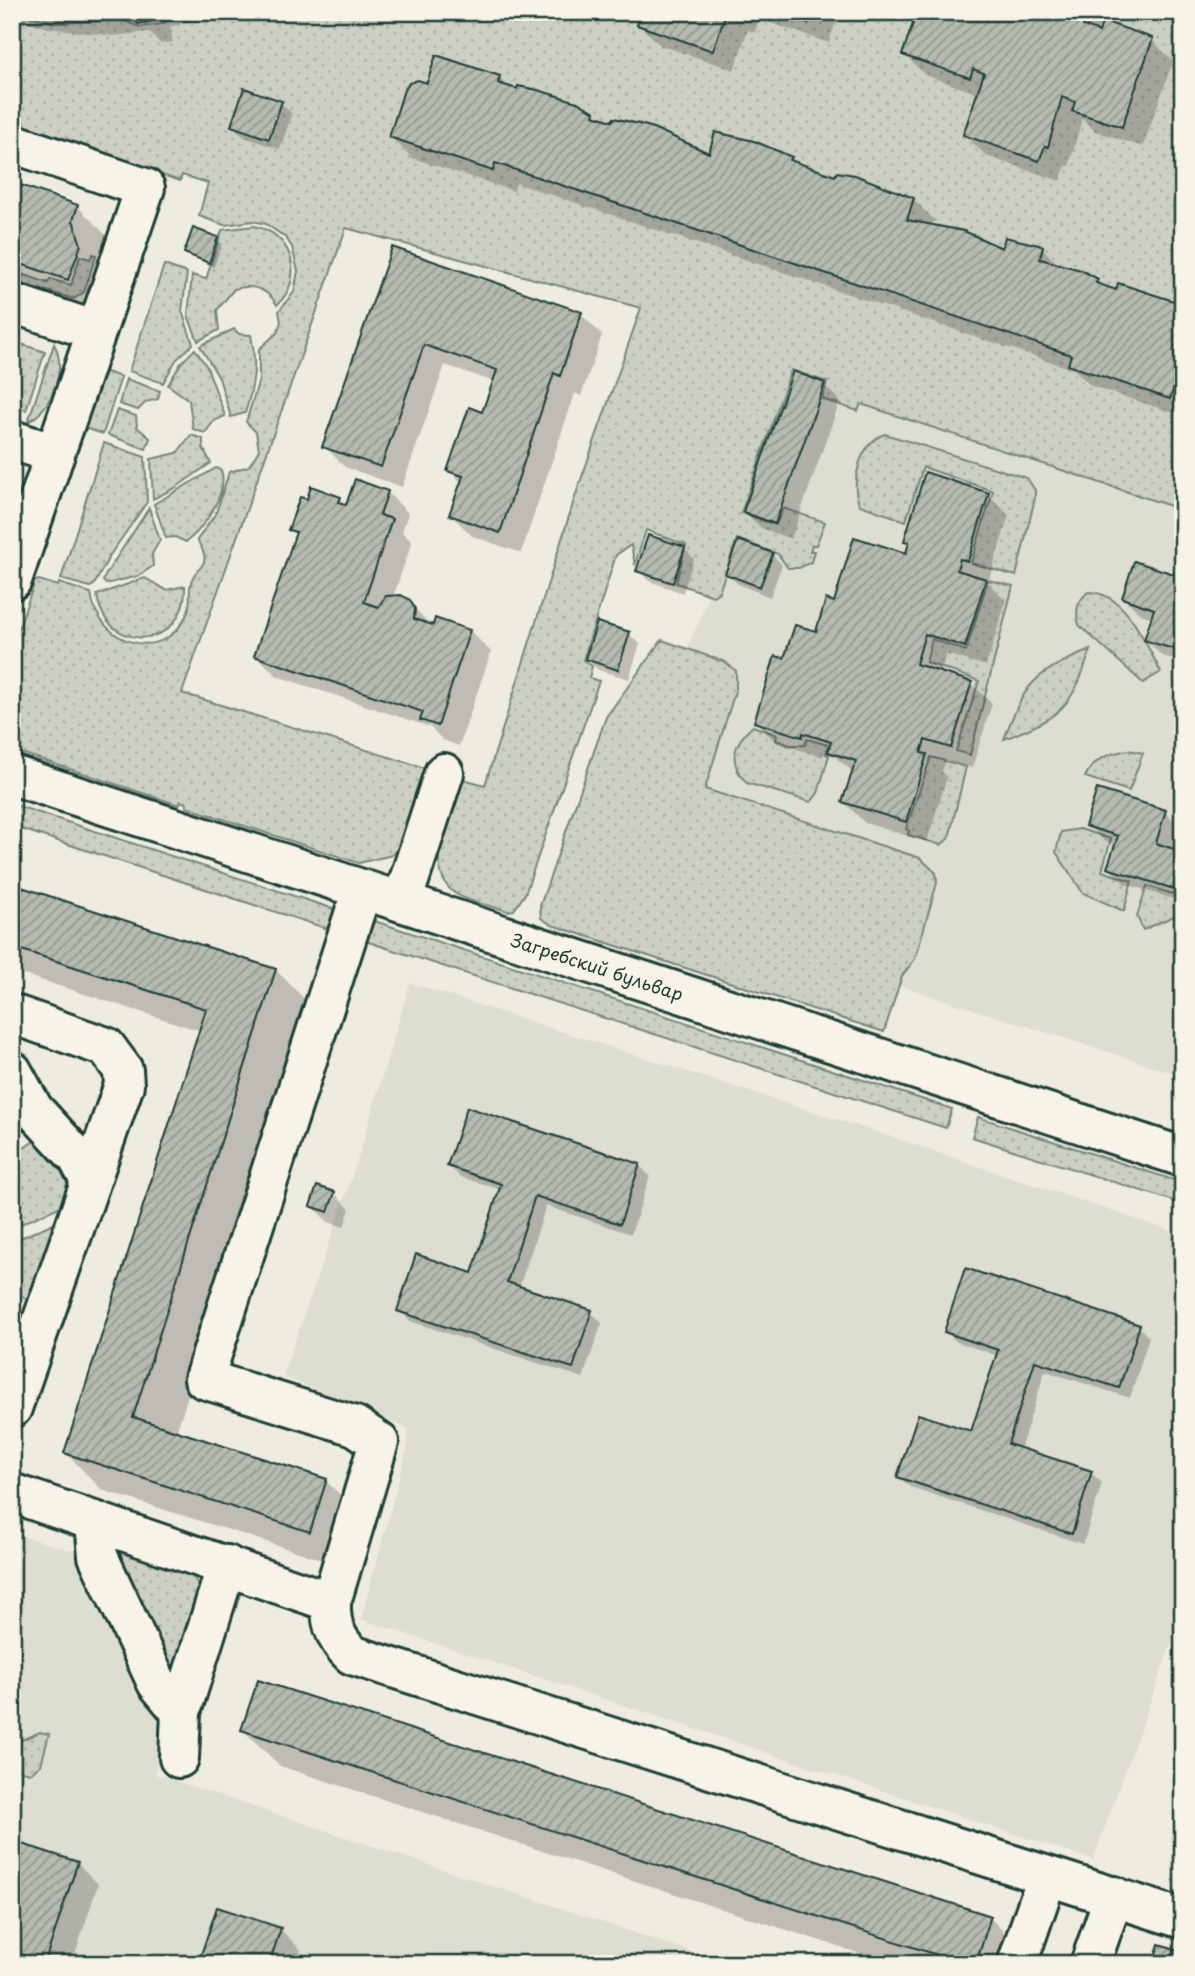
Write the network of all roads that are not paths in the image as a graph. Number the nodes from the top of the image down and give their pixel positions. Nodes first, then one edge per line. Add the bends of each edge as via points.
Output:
1 (12, 143) edge
2 (12, 303) edge
3 (96, 331) junction
4 (12, 440) edge
5 (55, 454) junction
6 (12, 580) edge
7 (444, 773) dead end
8 (12, 775) edge
9 (362, 890) junction
10 (402, 902) junction
11 (12, 1014) edge
12 (12, 1071) edge
13 (1183, 1157) edge
14 (90, 1181) junction
15 (12, 1408) edge
16 (12, 1493) edge
17 (95, 1521) junction
18 (227, 1565) junction
19 (331, 1602) junction
20 (181, 1712) junction
21 (179, 1758) dead end
22 (1047, 1877) junction
23 (1114, 1896) junction
24 (1183, 1919) edge
25 (1017, 1964) edge
26 (1090, 1964) edge

1 - 3 street via 145,188
2 - 3 street
3 - 5 street
4 - 5 street
5 - 6 street
7 - 10 street
8 - 9 street, Загребский бульвар
9 - 10 street, Загребский бульвар
9 - 19 street via 205,1379 355,1426 379,1442
10 - 13 street, Загребский бульвар
11 - 14 street via 106,1047 123,1070 124,1085
12 - 14 street via 33,1109 78,1158
14 - 15 street
16 - 17 street
17 - 18 street
17 - 20 street via 98,1556 157,1683
18 - 19 street
18 - 20 street
19 - 22 street via 334,1630 352,1655
20 - 21 street
22 - 23 street
22 - 25 street
23 - 24 street
23 - 26 street

